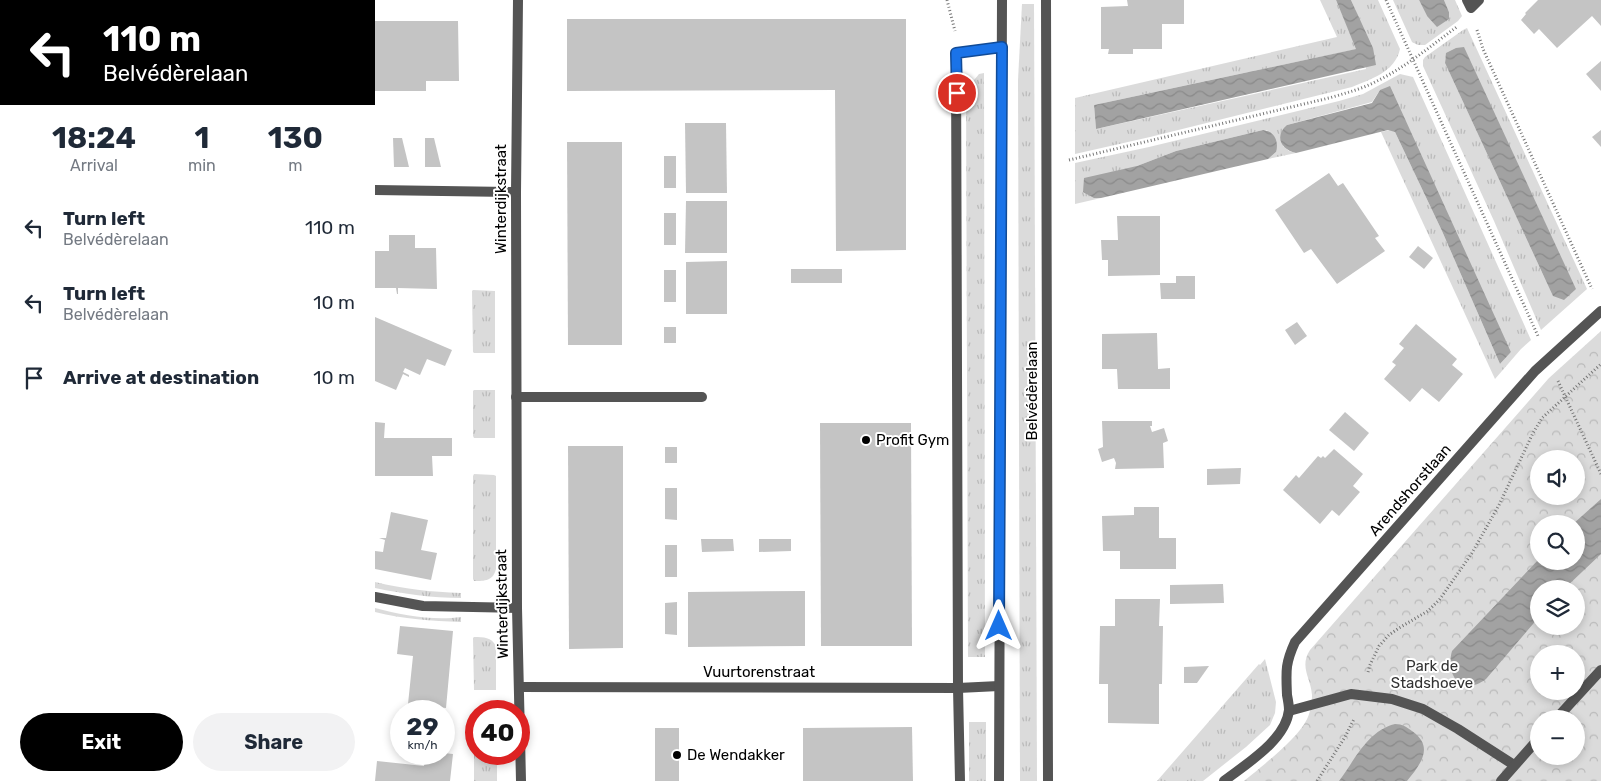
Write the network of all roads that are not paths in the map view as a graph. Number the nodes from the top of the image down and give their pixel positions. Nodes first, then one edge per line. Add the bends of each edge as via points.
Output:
1 (518, 0) edge
2 (1002, 0) edge
3 (1046, 0) edge
4 (1479, 0) edge
5 (1469, 4) edge
6 (1002, 47) junction
7 (375, 190) edge
8 (516, 192) junction
9 (1601, 311) edge
10 (516, 397) junction
11 (702, 397) dead end
12 (375, 597) edge
13 (517, 608) junction
14 (1601, 670) edge
15 (999, 686) junction
16 (519, 687) junction
17 (958, 688) junction
18 (1564, 710) edge
19 (1289, 711) junction
20 (1530, 748) edge
21 (1514, 765) junction
22 (521, 781) edge
23 (960, 781) edge
24 (999, 781) edge
25 (1048, 781) edge
26 (1224, 781) edge
27 (1501, 781) edge

1 - 8 street, Winterdijkstraat
2 - 6 street
3 - 25 street, Belvédèrelaan
4 - 5 street
6 - 15 street
6 - 17 street via 956,53
7 - 8 street
8 - 10 street, Winterdijkstraat
9 - 19 street, Arendshorstlaan via 1535,371 1295,642 1287,658 1285,672
10 - 11 street
10 - 13 street, Winterdijkstraat
12 - 13 street via 423,606
13 - 16 street, Winterdijkstraat
14 - 18 street
15 - 17 street, Vuurtorenstraat
15 - 24 street
16 - 17 street, Vuurtorenstraat
16 - 22 street, Winterdijkstraat
17 - 23 street
19 - 21 street via 1351,694 1392,699 1423,709
19 - 26 street via 1285,725 1267,747
20 - 21 street
21 - 27 street

